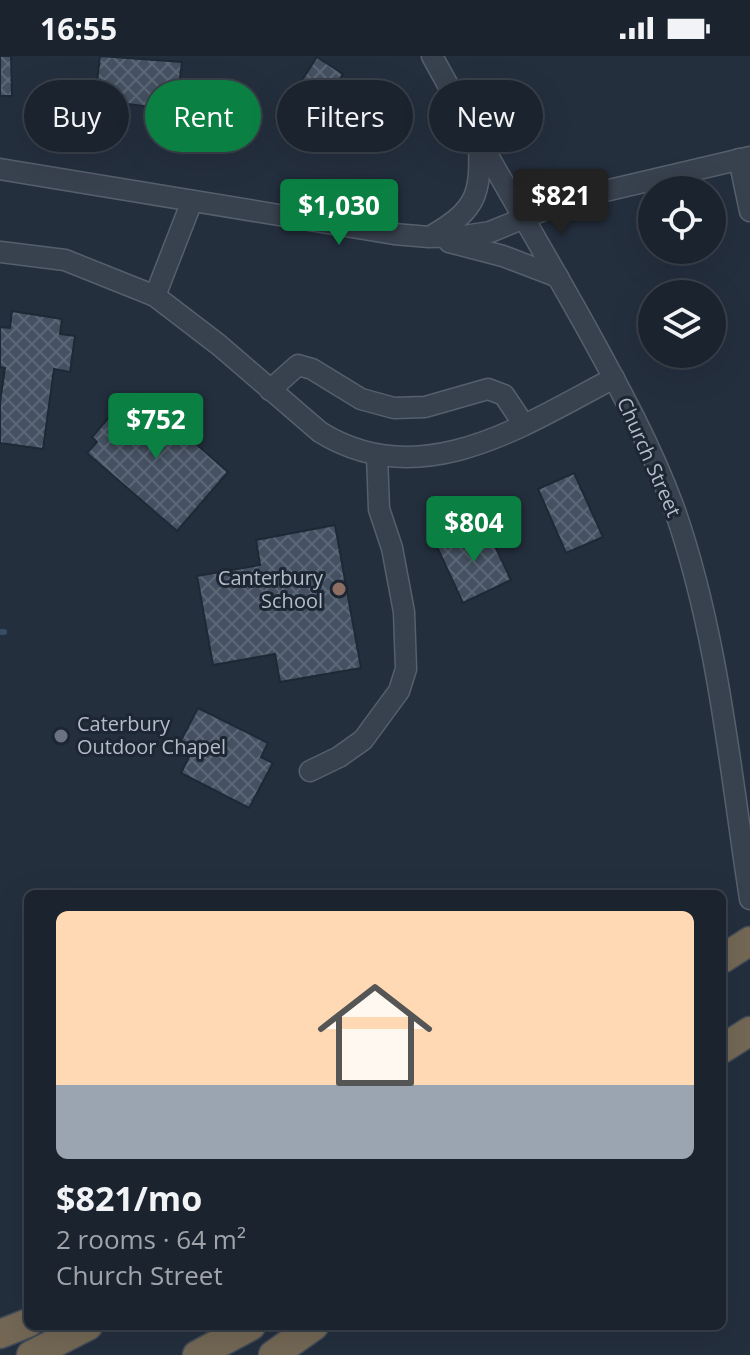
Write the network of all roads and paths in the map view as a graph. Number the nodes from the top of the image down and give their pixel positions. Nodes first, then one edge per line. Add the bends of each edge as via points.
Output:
1 (432, 56) edge
2 (445, 80) edge
3 (479, 152) edge
4 (485, 152) edge
5 (744, 158) edge
6 (0, 169) edge
7 (192, 201) junction
8 (750, 211) edge
9 (526, 218) junction
10 (429, 237) junction
11 (0, 252) edge
12 (558, 277) junction
13 (155, 296) junction
14 (614, 378) junction
15 (270, 390) junction
16 (524, 425) junction
17 (377, 455) junction
18 (310, 771) dead end
19 (750, 898) edge
20 (750, 941) edge
21 (726, 956) edge
22 (750, 1031) edge
23 (726, 1046) edge
24 (24, 1325) edge
25 (80, 1330) edge
26 (244, 1330) edge
27 (308, 1330) edge
28 (0, 1334) edge
29 (31, 1355) edge
30 (197, 1355) edge
31 (273, 1355) edge

1 - 2 street, Church Street
3 - 10 street via 479,179 470,207
4 - 9 street, Church Street
5 - 8 street
5 - 9 street via 571,199
6 - 7 street
7 - 10 street
7 - 13 street
9 - 10 street via 490,232
9 - 12 street, Church Street
10 - 12 street
11 - 13 street via 65,260
12 - 14 street, Church Street
13 - 15 street
14 - 16 street
14 - 19 street, Church Street via 657,465 701,601
15 - 16 street via 298,365 361,399 394,408 425,407 488,389 504,395
15 - 17 street via 332,440
16 - 17 street via 466,451
17 - 18 street via 379,509 401,591 406,669 399,691 363,740
20 - 21 highway
22 - 23 highway
24 - 28 highway
25 - 29 highway
26 - 30 highway
27 - 31 highway

